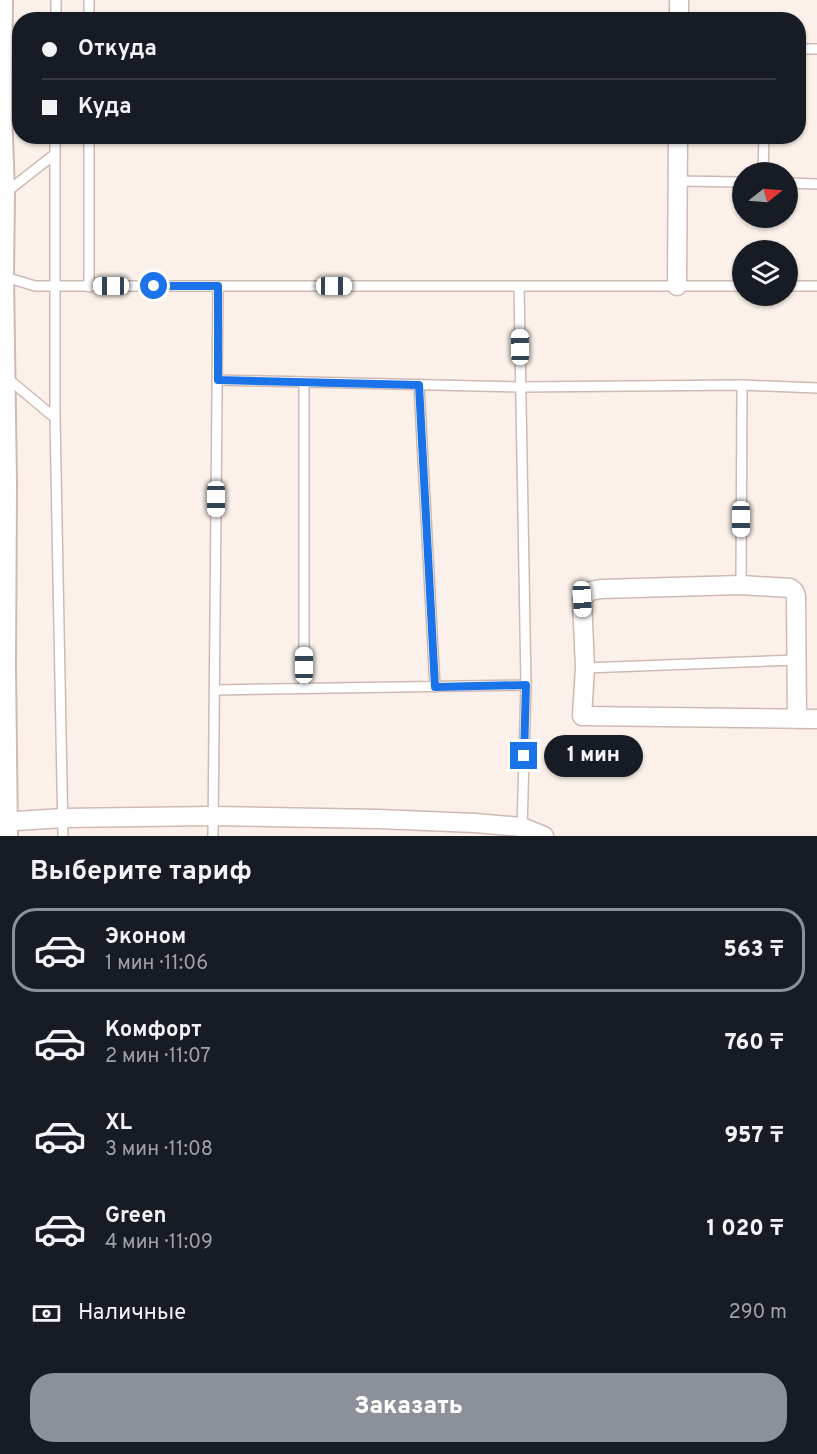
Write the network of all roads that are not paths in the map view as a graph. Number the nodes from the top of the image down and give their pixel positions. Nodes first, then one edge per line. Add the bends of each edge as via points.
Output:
1 (1, 0) edge
2 (55, 144) edge
3 (89, 144) edge
4 (678, 144) edge
5 (765, 144) edge
6 (55, 154) junction
7 (764, 162) edge
8 (678, 181) junction
9 (732, 182) edge
10 (798, 183) edge
11 (817, 184) edge
12 (3, 194) junction
13 (2, 276) junction
14 (56, 286) junction
15 (89, 286) junction
16 (218, 286) junction
17 (519, 286) junction
18 (677, 286) junction
19 (732, 286) edge
20 (798, 286) edge
21 (817, 286) edge
22 (4, 375) junction
23 (218, 380) junction
24 (304, 382) junction
25 (419, 385) junction
26 (742, 385) junction
27 (521, 387) junction
28 (817, 388) edge
29 (55, 418) junction
30 (741, 585) junction
31 (797, 660) junction
32 (585, 668) junction
33 (526, 685) junction
34 (435, 687) junction
35 (304, 688) junction
36 (214, 690) junction
37 (797, 719) junction
38 (817, 719) edge
39 (213, 816) junction
40 (4, 827) edge
41 (63, 827) edge
42 (523, 832) edge
43 (213, 836) edge
44 (544, 836) edge

1 - 12 street
2 - 6 lane
3 - 15 lane
4 - 8 street
5 - 7 lane
6 - 12 lane
6 - 14 lane
8 - 9 lane
8 - 18 street
10 - 11 lane
12 - 13 street
13 - 14 lane via 35,286
13 - 22 street
14 - 15 lane
14 - 29 lane
15 - 16 lane
16 - 17 lane
16 - 23 lane
17 - 18 lane
17 - 27 lane
18 - 19 lane
20 - 21 lane
22 - 29 lane
22 - 40 street
23 - 24 lane
23 - 36 lane
24 - 25 lane
24 - 35 lane
25 - 27 lane
25 - 34 lane
26 - 27 lane
26 - 28 lane
26 - 30 lane
27 - 33 lane
29 - 41 lane
30 - 31 street via 794,591
30 - 32 street via 590,591 582,599
31 - 32 lane
31 - 37 street
32 - 37 street via 582,716
33 - 34 lane
33 - 42 lane
34 - 35 lane
35 - 36 lane
36 - 39 lane
37 - 38 street
39 - 41 street
39 - 42 street via 474,823
39 - 43 lane
40 - 41 street
42 - 44 street

